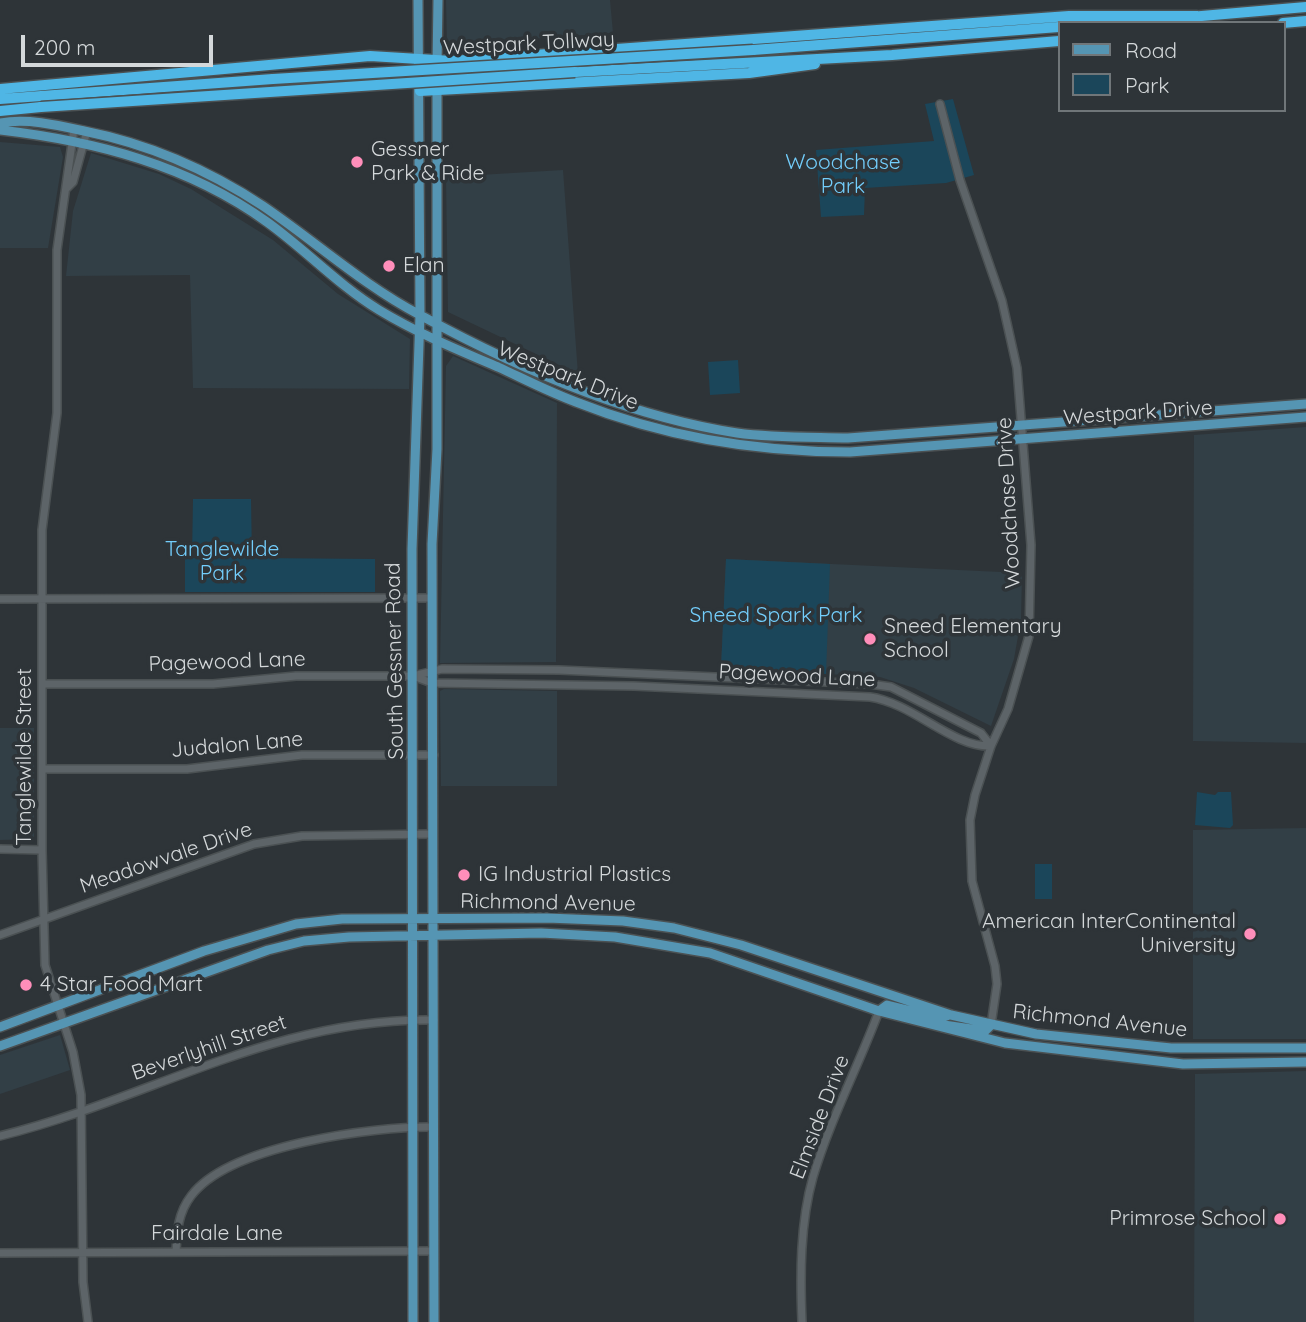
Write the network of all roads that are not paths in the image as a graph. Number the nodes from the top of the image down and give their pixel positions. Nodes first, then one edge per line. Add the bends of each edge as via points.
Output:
1 (418, 0) edge
2 (438, 0) edge
3 (1306, 7) edge
4 (1196, 16) junction
5 (1136, 21) edge
6 (1306, 21) edge
7 (1285, 23) edge
8 (1058, 27) edge
9 (1058, 41) edge
10 (892, 55) junction
11 (418, 58) junction
12 (437, 60) junction
13 (0, 89) edge
14 (437, 90) junction
15 (420, 91) junction
16 (0, 99) edge
17 (940, 104) dead end
18 (0, 111) edge
19 (0, 123) edge
20 (75, 128) junction
21 (0, 130) edge
22 (87, 131) junction
23 (71, 139) junction
24 (84, 142) junction
25 (175, 156) junction
26 (167, 169) junction
27 (67, 188) junction
28 (438, 195) junction
29 (419, 196) junction
30 (264, 207) junction
31 (257, 216) junction
32 (420, 316) junction
33 (438, 324) junction
34 (419, 332) junction
35 (438, 340) junction
36 (543, 373) junction
37 (538, 385) junction
38 (1306, 404) edge
39 (636, 410) junction
40 (1306, 417) edge
41 (1124, 419) junction
42 (633, 423) junction
43 (1023, 427) junction
44 (1125, 431) junction
45 (1024, 439) junction
46 (416, 485) junction
47 (435, 486) junction
48 (412, 598) junction
49 (432, 598) junction
50 (0, 599) edge
51 (43, 599) junction
52 (432, 669) junction
53 (412, 676) junction
54 (432, 683) junction
55 (43, 684) junction
56 (990, 746) junction
57 (414, 755) junction
58 (434, 755) junction
59 (43, 769) junction
60 (413, 834) junction
61 (433, 834) junction
62 (0, 849) edge
63 (42, 850) junction
64 (414, 918) junction
65 (547, 918) junction
66 (43, 919) junction
67 (432, 919) junction
68 (541, 933) junction
69 (0, 934) edge
70 (414, 936) junction
71 (432, 936) junction
72 (239, 940) junction
73 (245, 958) junction
74 (780, 958) junction
75 (777, 974) junction
76 (57, 1005) junction
77 (879, 1011) junction
78 (951, 1015) junction
79 (412, 1020) junction
80 (434, 1020) junction
81 (63, 1022) junction
82 (931, 1025) junction
83 (991, 1025) junction
84 (0, 1027) edge
85 (1108, 1044) junction
86 (0, 1046) edge
87 (1306, 1048) edge
88 (1221, 1049) junction
89 (1106, 1057) junction
90 (1306, 1062) edge
91 (1224, 1064) junction
92 (82, 1111) junction
93 (412, 1126) junction
94 (434, 1127) junction
95 (0, 1136) edge
96 (412, 1251) junction
97 (434, 1251) junction
98 (83, 1252) junction
99 (176, 1252) junction
100 (0, 1253) edge
101 (88, 1322) edge
102 (413, 1322) edge
103 (434, 1322) edge
104 (802, 1322) edge

1 - 11 main road, South Gessner Road
2 - 12 main road, South Gessner Road
3 - 4 highway
4 - 5 highway
4 - 12 highway via 1069,16
6 - 7 highway
8 - 16 highway, Westpark Tollway, bridge
9 - 10 highway, Westpark Tollway
10 - 14 highway via 749,73
10 - 18 highway, Westpark Tollway, bridge
11 - 12 highway
11 - 13 highway via 370,56
11 - 15 main road, South Gessner Road
12 - 14 main road, South Gessner Road
14 - 15 highway
14 - 28 main road, South Gessner Road
15 - 29 main road, South Gessner Road
17 - 43 street, Woodchase Drive via 1006,316
19 - 20 main road, Westpark Drive via 43,122
20 - 22 main road, Westpark Drive
20 - 23 street, Tanglewilde Street
21 - 23 main road, Westpark Drive
22 - 24 street, Tanglewilde Street
22 - 25 main road, Westpark Drive
23 - 24 main road, Westpark Drive
23 - 27 street, Tanglewilde Street
24 - 26 main road, Westpark Drive
24 - 27 street, Tanglewilde Street
25 - 26 main road
25 - 30 main road, Westpark Drive
26 - 31 main road, Westpark Drive
27 - 51 street, Tanglewilde Street via 57,250 57,413 43,521
28 - 29 main road
28 - 33 main road, South Gessner Road
29 - 32 main road, South Gessner Road
30 - 31 main road
30 - 32 main road, Westpark Drive via 378,291
31 - 34 main road, Westpark Drive via 349,290
32 - 33 main road, Westpark Drive
32 - 34 main road, South Gessner Road
33 - 35 main road, South Gessner Road
33 - 36 main road, Westpark Drive
34 - 35 main road, Westpark Drive
34 - 46 main road, South Gessner Road
35 - 37 main road, Westpark Drive
35 - 47 main road, South Gessner Road
36 - 37 main road
36 - 39 main road, Westpark Drive
37 - 42 main road, Westpark Drive
38 - 41 main road, Westpark Drive
39 - 42 main road
39 - 43 main road, Westpark Drive via 734,432 792,438
40 - 44 main road, Westpark Drive
41 - 43 main road, Westpark Drive
41 - 44 main road
42 - 45 main road, Westpark Drive via 735,446 823,452
43 - 45 street, Woodchase Drive
44 - 45 main road, Westpark Drive
45 - 56 street, Woodchase Drive via 1032,565 1029,636 1008,709
46 - 47 main road
46 - 48 main road, South Gessner Road
47 - 49 main road, South Gessner Road
48 - 49 street
48 - 51 street
48 - 53 main road, South Gessner Road
49 - 52 main road, South Gessner Road
50 - 51 street
51 - 55 street, Tanglewilde Street
52 - 53 street, Pagewood Lane
52 - 54 main road, South Gessner Road
52 - 56 street, Pagewood Lane via 594,671 891,687 981,733
53 - 54 street, Pagewood Lane
53 - 55 street, Pagewood Lane via 296,676 213,684
53 - 57 main road, South Gessner Road
54 - 56 street, Pagewood Lane via 870,697 914,712 974,746
54 - 58 main road, South Gessner Road
55 - 59 street, Tanglewilde Street
56 - 83 street, Woodchase Drive via 975,795 969,847 972,881 995,966
57 - 58 street, Judalon Lane
57 - 59 street, Judalon Lane via 302,755 187,769
57 - 60 main road, South Gessner Road
58 - 61 main road, South Gessner Road
59 - 63 street, Tanglewilde Street
60 - 61 street, Meadowvale Drive
60 - 64 main road, South Gessner Road
60 - 66 street, Meadowvale Drive via 302,836 254,844
61 - 67 main road, South Gessner Road
62 - 63 street
63 - 66 street, Tanglewilde Street
64 - 67 main road, Richmond Avenue
64 - 70 main road, South Gessner Road
64 - 72 main road, Richmond Avenue via 318,921
65 - 67 main road, Richmond Avenue
65 - 68 main road
65 - 74 main road, Richmond Avenue via 674,928
66 - 69 street, Meadowvale Drive
66 - 76 street, Tanglewilde Street via 46,965
67 - 71 main road, South Gessner Road
68 - 71 main road, Richmond Avenue
68 - 75 main road, Richmond Avenue via 676,945
70 - 71 main road, Richmond Avenue
70 - 73 main road, Richmond Avenue via 304,941
70 - 79 main road, South Gessner Road
71 - 80 main road, South Gessner Road
72 - 73 main road
72 - 76 main road, Richmond Avenue
73 - 81 main road, Richmond Avenue
74 - 75 main road
74 - 78 main road, Richmond Avenue
75 - 77 main road, Richmond Avenue
76 - 81 street, Tanglewilde Street
76 - 84 main road, Richmond Avenue
77 - 78 main road via 887,1006 941,1018
77 - 82 main road, Richmond Avenue
77 - 104 street, Elmside Drive via 813,1178 804,1225
78 - 83 main road, Richmond Avenue
79 - 80 street, Beverlyhill Street
79 - 92 street, Beverlyhill Street via 343,1025 264,1044
79 - 93 main road, South Gessner Road
80 - 94 main road, South Gessner Road
81 - 86 main road, Richmond Avenue
81 - 92 street, Tanglewilde Street via 78,1073
82 - 83 main road via 985,1031
82 - 89 main road, Richmond Avenue via 1006,1043
83 - 85 main road, Richmond Avenue
85 - 88 main road, Richmond Avenue
85 - 89 main road
87 - 88 main road, Richmond Avenue
88 - 91 main road
89 - 91 main road, Richmond Avenue
90 - 91 main road, Richmond Avenue
92 - 95 street, Beverlyhill Street
92 - 98 street, Tanglewilde Street
93 - 94 street
93 - 96 main road, South Gessner Road
93 - 99 street via 306,1142 209,1179 181,1212
94 - 97 main road, South Gessner Road
96 - 97 street, Fairdale Lane
96 - 99 street, Fairdale Lane
96 - 102 main road, South Gessner Road
97 - 103 main road, South Gessner Road
98 - 99 street, Fairdale Lane
98 - 100 street, Fairdale Lane
98 - 101 street, Tanglewilde Street

